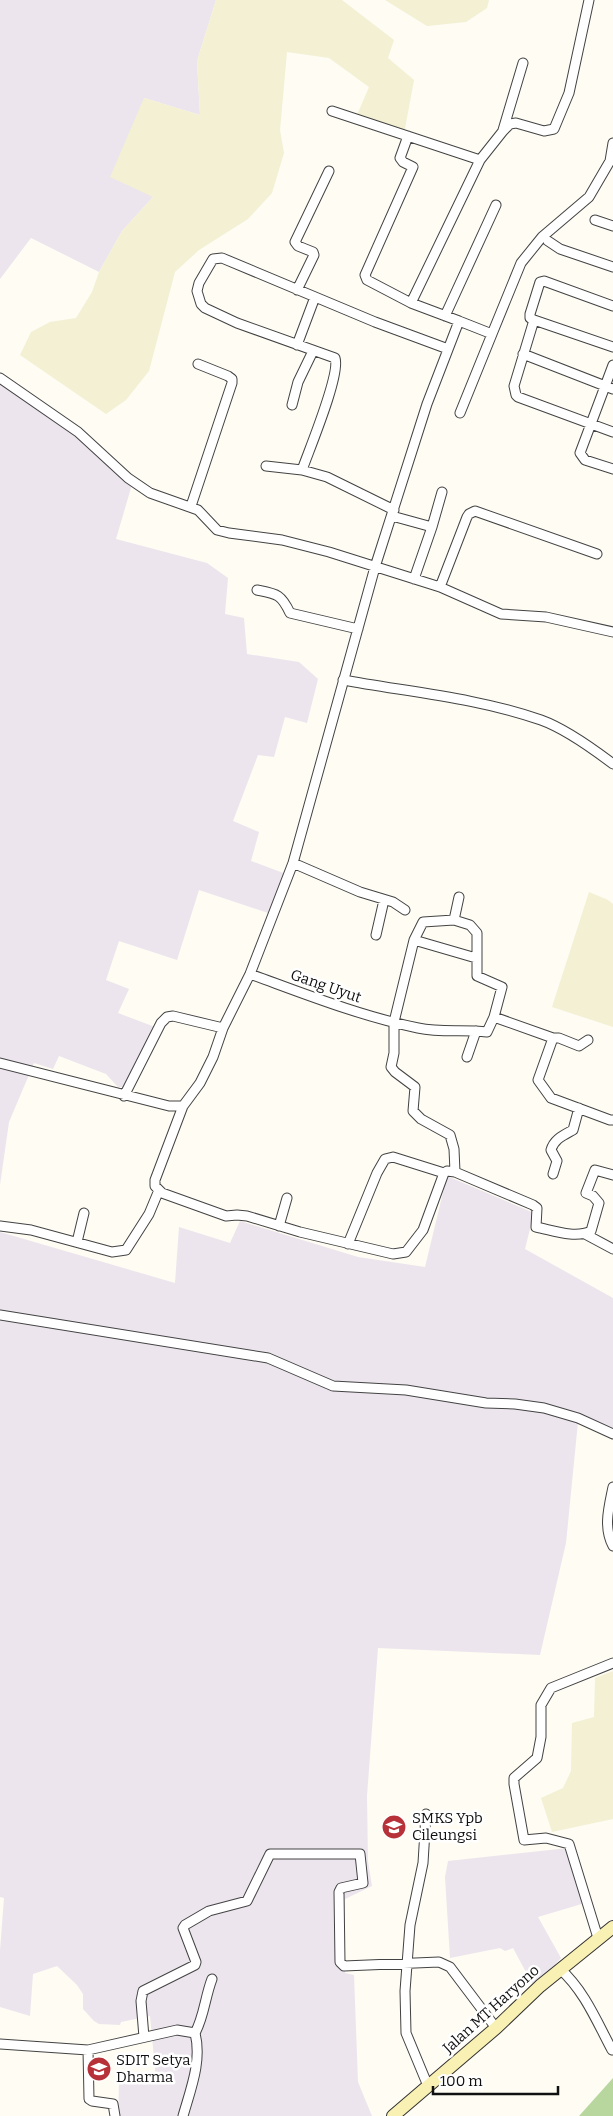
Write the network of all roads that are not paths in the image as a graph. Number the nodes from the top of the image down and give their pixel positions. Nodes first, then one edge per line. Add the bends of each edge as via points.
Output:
1 (589, 0) edge
2 (523, 62) dead end
3 (332, 111) dead end
4 (503, 131) junction
5 (408, 136) junction
6 (613, 143) edge
7 (480, 160) junction
8 (329, 171) dead end
9 (496, 205) dead end
10 (595, 220) dead end
11 (613, 226) edge
12 (548, 242) dead end
13 (613, 267) edge
14 (297, 290) junction
15 (315, 297) junction
16 (411, 302) junction
17 (613, 306) edge
18 (445, 316) junction
19 (534, 320) junction
20 (459, 321) junction
21 (492, 334) junction
22 (296, 345) junction
23 (613, 347) edge
24 (448, 348) junction
25 (313, 351) junction
26 (523, 354) junction
27 (198, 364) dead end
28 (613, 365) edge
29 (0, 378) edge
30 (609, 388) edge
31 (292, 405) dead end
32 (460, 413) dead end
33 (591, 425) junction
34 (613, 432) edge
35 (266, 466) dead end
36 (302, 470) junction
37 (613, 470) edge
38 (442, 492) dead end
39 (191, 506) junction
40 (393, 513) junction
41 (432, 526) junction
42 (597, 554) dead end
43 (375, 567) junction
44 (414, 579) junction
45 (440, 587) junction
46 (257, 590) dead end
47 (358, 629) junction
48 (613, 632) edge
49 (343, 680) junction
50 (613, 764) edge
51 (293, 864) junction
52 (459, 897) dead end
53 (384, 900) junction
54 (405, 910) dead end
55 (454, 920) junction
56 (376, 935) dead end
57 (414, 940) junction
58 (476, 958) junction
59 (250, 974) junction
60 (494, 1017) junction
61 (394, 1022) junction
62 (223, 1028) junction
63 (476, 1031) junction
64 (553, 1038) junction
65 (588, 1040) dead end
66 (467, 1057) dead end
67 (0, 1063) edge
68 (124, 1096) junction
69 (183, 1106) junction
70 (579, 1108) junction
71 (613, 1120) edge
72 (455, 1172) junction
73 (444, 1173) junction
74 (553, 1174) dead end
75 (613, 1175) edge
76 (159, 1190) junction
77 (287, 1198) dead end
78 (84, 1213) dead end
79 (0, 1226) edge
80 (279, 1226) junction
81 (585, 1234) junction
82 (77, 1242) junction
83 (348, 1244) junction
84 (613, 1249) edge
85 (0, 1314) edge
86 (613, 1434) edge
87 (612, 1493) edge
88 (613, 1546) edge
89 (613, 1663) edge
90 (426, 1814) dead end
91 (613, 1927) edge
92 (598, 1938) junction
93 (406, 1963) junction
94 (560, 1970) junction
95 (212, 1979) dead end
96 (496, 2028) junction
97 (195, 2033) junction
98 (144, 2037) junction
99 (0, 2044) edge
100 (88, 2050) junction
101 (612, 2050) edge
102 (428, 2086) junction
103 (115, 2116) edge
104 (183, 2116) edge
105 (393, 2116) edge

1 - 4 street via 569,93 554,129 544,131 516,123
2 - 4 street
3 - 5 street
4 - 7 street
5 - 7 street
5 - 16 street via 400,158 413,167 365,275 367,280
6 - 21 street via 610,161 589,197 520,262
7 - 16 street
8 - 14 street via 296,242 314,255
9 - 18 street
10 - 11 street
12 - 13 street
14 - 15 street
14 - 22 street via 218,257 213,259 197,290 205,308
15 - 22 street
15 - 24 street
16 - 18 street
17 - 19 street via 542,281 530,314
18 - 20 street
19 - 23 street
19 - 26 street
20 - 21 street
20 - 24 street
21 - 32 street
22 - 25 street
24 - 40 street
25 - 31 street via 298,382
25 - 36 street via 335,358 336,362 333,382
26 - 30 street
26 - 33 street via 514,386 516,395
27 - 39 street via 228,376 232,383
28 - 30 street
29 - 39 street via 78,432 150,494
30 - 33 street
33 - 34 street
33 - 37 street via 580,453 585,460
35 - 36 street
36 - 40 street via 327,477
38 - 41 street
39 - 43 street via 223,532 282,540
40 - 41 street
40 - 43 street
41 - 44 street
42 - 45 street via 475,511 468,514
43 - 44 street
43 - 47 street
44 - 45 street
45 - 48 street via 501,614 546,617
46 - 47 street via 278,594 290,613
47 - 49 street
49 - 50 street via 476,703 543,720 586,744
49 - 51 street
51 - 53 street
51 - 59 street
52 - 55 street
53 - 54 street
53 - 56 street
55 - 57 street via 423,922
55 - 58 street via 470,925 477,933
57 - 58 street
57 - 61 street
58 - 60 street via 477,976 502,987
59 - 61 street, Gang Uyut via 345,1009
59 - 62 street
60 - 63 street via 487,1032
60 - 64 street
61 - 63 street, Gang Uyut via 448,1032
61 - 72 street via 391,1067 415,1087 413,1110 421,1119 450,1135
62 - 68 street via 167,1017
62 - 69 street via 213,1057
63 - 66 street
64 - 65 street via 579,1046
64 - 70 street via 538,1080 550,1098
67 - 68 street
68 - 69 street
69 - 76 street via 155,1180
70 - 71 street
70 - 74 street via 573,1130 552,1146 558,1161
72 - 73 street
72 - 81 street via 535,1206 536,1227
73 - 83 street via 423,1230 406,1252 394,1254
73 - 83 street via 393,1157 385,1159
75 - 81 street via 595,1170 586,1193 599,1203 591,1231
76 - 80 street via 226,1216 247,1216
76 - 82 street via 149,1214 126,1250 112,1252
77 - 80 street
78 - 82 street
79 - 82 street
80 - 83 street
81 - 84 street
85 - 86 street via 268,1358 333,1386 406,1390 486,1403 544,1408 578,1418
87 - 88 street via 607,1530
89 - 92 street via 551,1688 541,1705 537,1758 514,1778 524,1840 546,1838 569,1844
90 - 93 street via 423,1863
91 - 92 main road, Jalan MT Haryono
92 - 94 main road, Jalan MT Haryono
93 - 96 street via 439,1962 450,1967
93 - 98 street via 344,1966 340,1962 339,1892 342,1888 363,1883 360,1854 270,1854 248,1901 209,1910 185,1925 183,1928 195,1965 143,1991
93 - 102 street via 406,2033
94 - 96 main road, Jalan MT Haryono
94 - 101 street via 581,1993
95 - 97 street
96 - 102 main road, Jalan MT Haryono
97 - 98 street via 177,2030
97 - 104 street via 197,2069
98 - 100 street
99 - 100 street
100 - 103 street via 89,2099 113,2104
102 - 105 main road, Jalan MT Haryono

